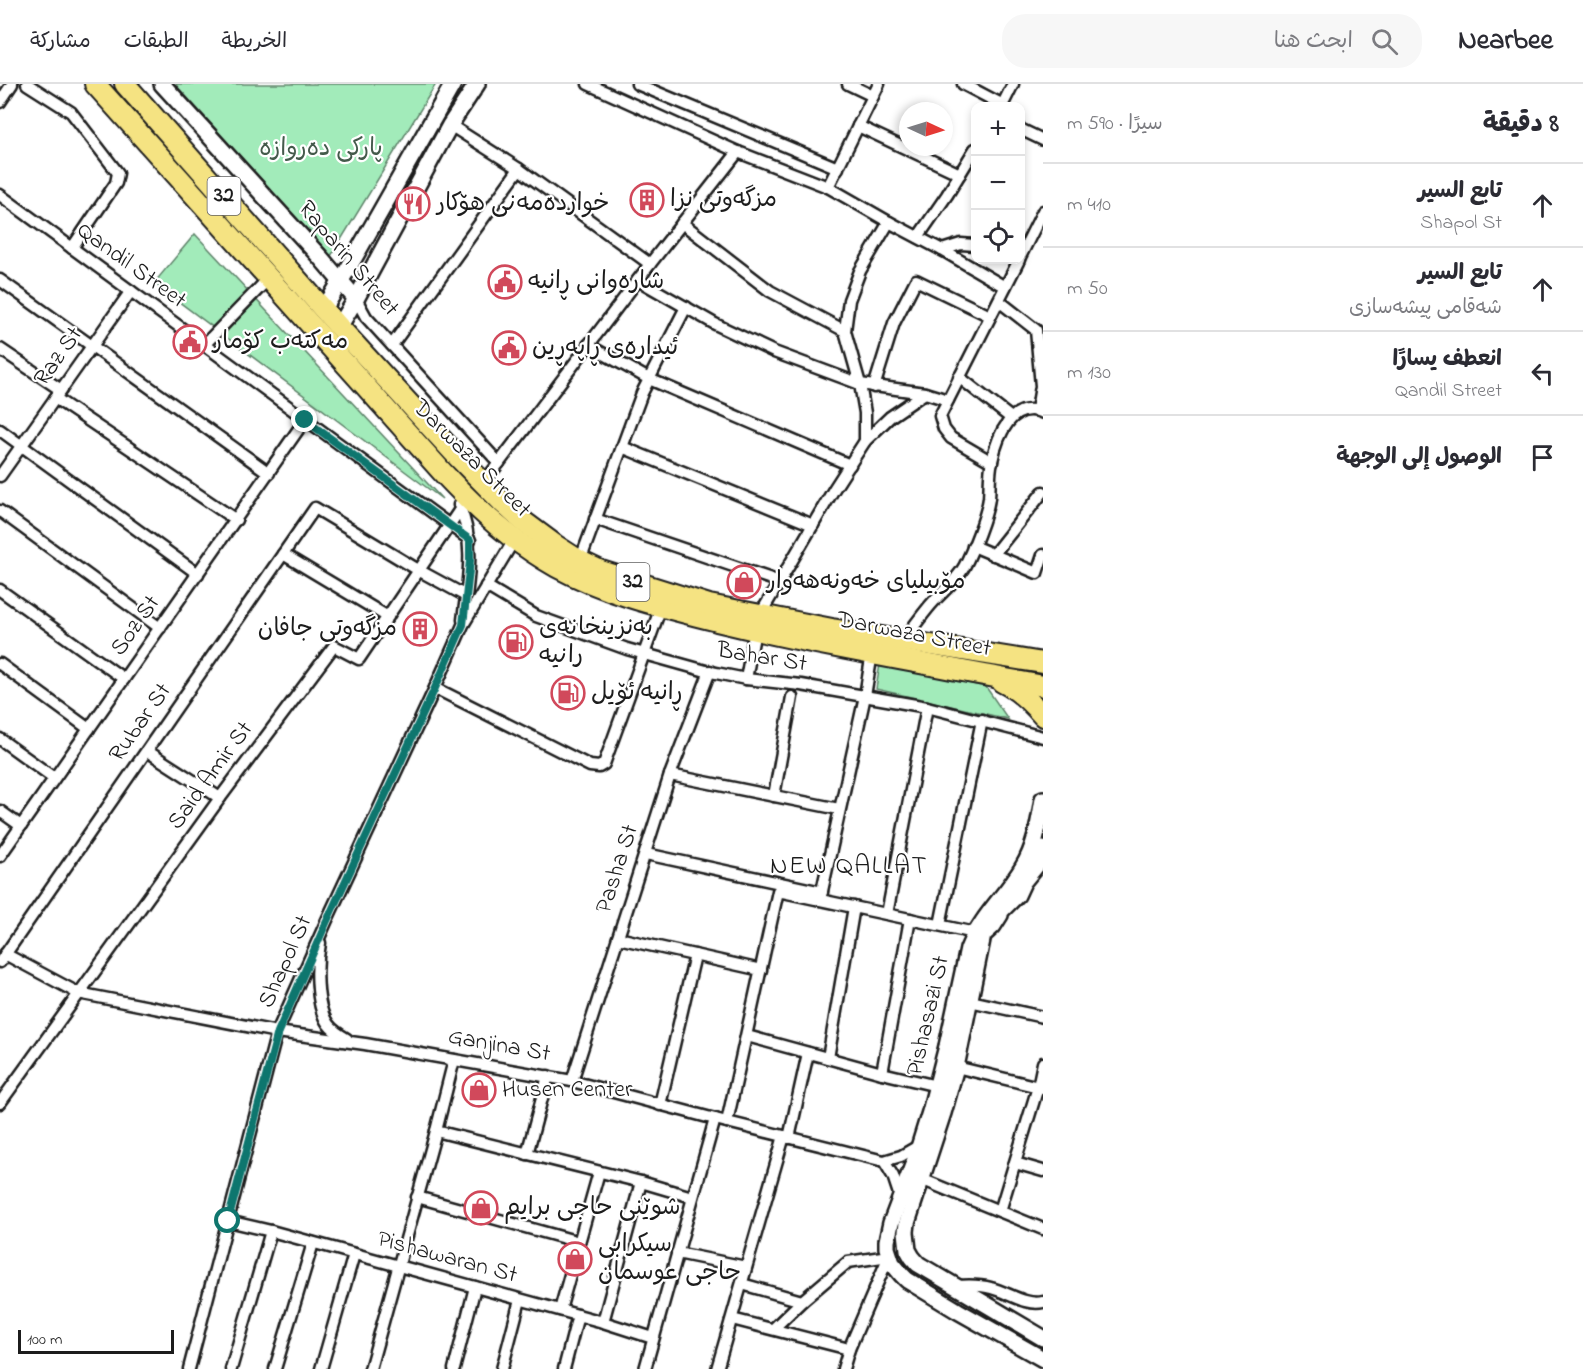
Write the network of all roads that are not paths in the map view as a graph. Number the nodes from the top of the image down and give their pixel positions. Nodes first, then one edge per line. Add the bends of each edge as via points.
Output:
1 (12, 84) edge
2 (27, 84) edge
3 (95, 84) edge
4 (124, 84) edge
5 (162, 84) edge
6 (453, 84) edge
7 (477, 84) edge
8 (588, 84) edge
9 (637, 84) edge
10 (848, 84) edge
11 (879, 84) edge
12 (963, 84) edge
13 (1013, 84) edge
14 (662, 89) edge
15 (873, 96) junction
16 (0, 102) edge
17 (996, 102) edge
18 (1005, 102) edge
19 (450, 125) junction
20 (858, 126) junction
21 (1025, 131) edge
22 (1043, 140) edge
23 (738, 152) junction
24 (971, 156) edge
25 (838, 168) junction
26 (519, 169) junction
27 (960, 174) junction
28 (828, 187) junction
29 (0, 195) edge
30 (1042, 216) edge
31 (889, 222) junction
32 (682, 223) junction
33 (918, 237) junction
34 (971, 245) edge
35 (72, 248) junction
36 (1025, 248) edge
37 (942, 250) junction
38 (650, 264) junction
39 (1017, 264) edge
40 (268, 278) junction
41 (0, 280) edge
42 (638, 280) junction
43 (341, 281) junction
44 (1005, 288) junction
45 (131, 291) junction
46 (356, 299) junction
47 (999, 301) junction
48 (686, 307) junction
49 (324, 309) junction
50 (990, 316) junction
51 (339, 327) junction
52 (845, 331) junction
53 (204, 345) junction
54 (392, 345) junction
55 (588, 345) junction
56 (92, 346) junction
57 (0, 349) edge
58 (959, 377) junction
59 (649, 379) junction
60 (861, 384) junction
61 (1042, 385) edge
62 (874, 387) junction
63 (926, 393) junction
64 (58, 394) junction
65 (948, 400) junction
66 (1040, 412) edge
67 (1011, 418) junction
68 (305, 420) junction
69 (0, 430) edge
70 (865, 441) junction
71 (21, 446) junction
72 (622, 447) junction
73 (992, 462) junction
74 (499, 463) junction
75 (850, 465) junction
76 (269, 473) junction
77 (445, 475) junction
78 (0, 476) edge
79 (483, 484) junction
80 (1043, 492) edge
81 (1039, 506) edge
82 (460, 508) junction
83 (0, 511) edge
84 (595, 519) junction
85 (236, 520) junction
86 (813, 525) junction
87 (450, 526) junction
88 (470, 540) junction
89 (514, 540) junction
90 (973, 546) junction
91 (283, 554) junction
92 (993, 555) junction
93 (1043, 555) edge
94 (580, 561) junction
95 (420, 571) junction
96 (198, 574) junction
97 (780, 582) junction
98 (486, 586) junction
99 (0, 590) edge
100 (466, 596) junction
101 (661, 607) junction
102 (388, 617) junction
103 (757, 623) junction
104 (463, 625) junction
105 (160, 628) junction
106 (903, 641) junction
107 (872, 653) junction
108 (645, 654) junction
109 (1043, 663) edge
110 (0, 664) edge
111 (710, 671) junction
112 (983, 674) junction
113 (746, 678) junction
114 (124, 679) junction
115 (1043, 686) edge
116 (435, 688) junction
117 (865, 696) junction
118 (792, 698) dead end
119 (927, 707) junction
120 (1043, 716) edge
121 (982, 720) junction
122 (89, 729) junction
123 (1043, 736) edge
124 (0, 739) edge
125 (147, 750) junction
126 (670, 775) junction
127 (54, 778) junction
128 (774, 796) junction
129 (220, 798) junction
130 (1043, 799) edge
131 (839, 809) junction
132 (0, 812) edge
133 (21, 826) junction
134 (1039, 851) edge
135 (646, 854) junction
136 (0, 856) edge
137 (821, 896) junction
138 (854, 907) junction
139 (887, 914) junction
140 (910, 919) junction
141 (327, 921) junction
142 (940, 926) junction
143 (979, 934) junction
144 (618, 938) junction
145 (695, 955) junction
146 (3, 958) edge
147 (761, 969) junction
148 (78, 993) junction
149 (970, 1001) junction
150 (1043, 1017) edge
151 (278, 1032) junction
152 (747, 1036) junction
153 (365, 1044) junction
154 (808, 1053) junction
155 (828, 1058) junction
156 (454, 1060) junction
157 (1043, 1063) edge
158 (956, 1067) junction
159 (882, 1072) junction
160 (548, 1076) junction
161 (572, 1081) junction
162 (937, 1086) junction
163 (1041, 1087) edge
164 (0, 1103) edge
165 (660, 1105) junction
166 (715, 1119) junction
167 (728, 1122) junction
168 (436, 1131) junction
169 (787, 1137) junction
170 (920, 1145) junction
171 (527, 1154) junction
172 (884, 1161) junction
173 (1015, 1163) junction
174 (599, 1172) junction
175 (1043, 1172) edge
176 (921, 1179) junction
177 (641, 1182) junction
178 (417, 1197) junction
179 (692, 1197) junction
180 (900, 1197) junction
181 (1000, 1211) junction
182 (228, 1221) junction
183 (1043, 1229) edge
184 (272, 1231) junction
185 (579, 1242) junction
186 (313, 1243) junction
187 (908, 1250) junction
188 (677, 1253) junction
189 (354, 1254) junction
190 (889, 1256) junction
191 (398, 1267) junction
192 (746, 1267) junction
193 (742, 1284) junction
194 (956, 1286) junction
195 (475, 1287) junction
196 (520, 1300) junction
197 (802, 1301) junction
198 (1043, 1302) edge
199 (560, 1310) junction
200 (578, 1315) junction
201 (732, 1319) junction
202 (603, 1322) junction
203 (773, 1329) junction
204 (653, 1338) junction
205 (1043, 1338) edge
206 (849, 1349) junction
207 (1043, 1359) edge
208 (189, 1369) edge
209 (231, 1369) edge
210 (275, 1369) edge
211 (321, 1369) edge
212 (370, 1369) edge
213 (454, 1369) edge
214 (502, 1369) edge
215 (564, 1369) edge
216 (645, 1369) edge
217 (717, 1369) edge
218 (843, 1369) edge

1 - 16 street
2 - 35 street via 71,112 118,173 116,183
3 - 40 highway, Darwaza Street / 32
4 - 49 highway, 32
5 - 43 main road, Raparin Street
6 - 43 main road
7 - 19 main road
8 - 23 street
9 - 14 street
10 - 15 street
11 - 15 street
12 - 17 street
13 - 18 street
14 - 25 street
15 - 20 street
19 - 26 street
19 - 46 main road
20 - 25 street
20 - 27 street
21 - 22 street
23 - 28 street
23 - 32 street
24 - 27 street
25 - 28 street
26 - 38 street
26 - 54 street
27 - 33 street
28 - 31 street
29 - 35 street, Qandil Street
30 - 36 street
31 - 33 street
31 - 52 street via 860,271 849,300
32 - 38 street
32 - 52 street via 770,291
33 - 37 street
34 - 37 street
35 - 45 street, Qandil Street
37 - 44 street
38 - 42 street
39 - 44 street
40 - 53 street
40 - 77 highway, Darwaza Street / 32
41 - 56 street
42 - 48 street
42 - 55 street
43 - 46 main road, Raparin Street
43 - 49 main road
44 - 47 street
45 - 53 street, Qandil Street
45 - 56 street, Raz St
46 - 51 main road
46 - 54 street, Raparin Street via 366,317
47 - 50 street
47 - 61 street via 1036,330
48 - 59 street
48 - 60 street via 774,352
49 - 51 highway, 32
50 - 58 street
50 - 62 street via 916,280 894,324
51 - 79 highway, 32
52 - 60 street
53 - 68 street, Qandil Street
54 - 74 street, Raparin Street
55 - 59 street
55 - 74 street
56 - 64 street, Raz St
56 - 76 street
57 - 64 street
58 - 65 street
58 - 67 street
59 - 72 street
59 - 75 street
60 - 62 street
60 - 70 street
61 - 66 street
62 - 63 street
63 - 65 street
63 - 70 street via 890,417
64 - 71 street, Raz St
64 - 85 street
65 - 73 street via 940,416 944,429 951,438
66 - 67 street via 1027,410
67 - 73 street
68 - 76 street, Soz St
68 - 87 street, Qandil Street
69 - 71 street
70 - 75 street
71 - 78 street, Raz St
71 - 96 street
72 - 84 street
72 - 86 street
73 - 90 street via 989,498
74 - 79 street
75 - 86 street
76 - 85 street, Soz St
77 - 82 street
77 - 89 highway, Darwaza Street / 32
79 - 94 highway, 32 via 539,534
80 - 81 street
81 - 92 street
82 - 87 street, Said Amir St
82 - 88 street
83 - 105 street
84 - 94 street
84 - 97 street
85 - 96 street, Soz St
86 - 97 street
87 - 88 street, Qandil Street
87 - 95 street, Said Amir St
88 - 100 street
89 - 98 street
89 - 101 highway, Darwaza Street / 32 via 591,584
90 - 92 street
90 - 106 street via 959,574
91 - 95 street, Rubar St via 315,508
91 - 102 street
91 - 125 street, Rubar St
92 - 93 street via 1037,573
94 - 103 highway, 32
95 - 100 street
95 - 102 street, Said Amir St
96 - 105 street, Soz St
97 - 103 street
98 - 104 street
98 - 108 street, Bahar St via 536,616
99 - 114 street
100 - 104 street
101 - 103 highway, Darwaza Street / 32
101 - 108 street
102 - 129 street, Said Amir St via 359,659 334,646
103 - 106 highway, 32
103 - 107 highway, Darwaza Street / 32
103 - 113 street
104 - 116 street, Shapol St
105 - 114 street, Soz St
106 - 109 highway, 32
107 - 112 highway, Darwaza Street / 32
107 - 117 street
108 - 111 street, Bahar St
108 - 116 street via 604,764 599,767
110 - 122 street
111 - 113 street, Bahar St
111 - 126 street, Pasha St
112 - 115 highway, Darwaza Street / 32
112 - 120 highway via 1016,690
113 - 117 street, Bahar St
114 - 122 street, Soz St
116 - 141 street, Shapol St
117 - 119 street, Bahar St
117 - 131 street
118 - 128 street
119 - 121 street, Bahar St
119 - 139 street
121 - 123 street, Bahar St
121 - 142 street
122 - 127 street, Soz St
124 - 127 street
125 - 129 street
125 - 146 street, Rubar St
126 - 128 street
126 - 135 street, Pasha St
127 - 133 street, Soz St
128 - 131 street
129 - 148 street, Said Amir St
130 - 134 main road, Pishasazi St
131 - 137 street
132 - 133 street
133 - 136 street, Soz St
134 - 143 main road, Pishasazi St via 1035,866 1017,895 993,926
135 - 137 street
135 - 144 street, Pasha St
137 - 138 street
137 - 147 street via 778,891
138 - 139 street
138 - 155 street
139 - 140 street
140 - 142 street
140 - 159 street
141 - 151 street, Shapol St
141 - 153 street via 318,963 318,988 326,1022 347,1039
142 - 143 street
143 - 149 main road, Pishasazi St
143 - 162 main road, Pishasazi St via 964,960
144 - 145 street
144 - 161 street, Pasha St
145 - 147 street
145 - 165 street
146 - 148 street, Ganjina St
147 - 152 street
148 - 151 street, Ganjina St
148 - 164 street, Said Amir St
149 - 150 street
149 - 158 main road, Pishasazi St
151 - 153 street, Ganjina St
151 - 182 street, Shapol St
152 - 154 street
152 - 167 street
153 - 156 street, Ganjina St
154 - 155 street
154 - 169 street
155 - 159 street
156 - 160 street, Ganjina St
156 - 168 street
157 - 163 street
158 - 163 street
158 - 176 main road, Pishasazi St
159 - 162 street
160 - 161 street, Ganjina St
160 - 171 street
161 - 165 street, Ganjina St
162 - 170 main road, Pishasazi St
163 - 173 street
165 - 166 street, Ganjina St
166 - 167 street, Ganjina St
166 - 179 street
167 - 169 street, Ganjina St
168 - 171 street
168 - 178 street
169 - 172 street, Ganjina St
169 - 192 street
170 - 172 street
170 - 180 main road, Pishasazi St
171 - 174 street
172 - 180 street
173 - 175 street
173 - 181 street
174 - 177 street
174 - 185 street
176 - 181 street
176 - 187 main road, Pishasazi St via 907,1223
177 - 179 street
177 - 202 street
178 - 185 street
178 - 191 street
179 - 188 street
180 - 190 main road, Pishasazi St via 887,1240
181 - 183 street
182 - 184 street, Pishawaran St
182 - 208 street, Shapol St
184 - 186 street, Pishawaran St
184 - 209 street
185 - 199 street
186 - 189 street, Pishawaran St
186 - 210 street
187 - 190 main road
187 - 194 main road via 918,1264
188 - 192 street
188 - 204 street
189 - 191 street, Pishawaran St
189 - 211 street
190 - 197 street via 848,1262
190 - 206 street
190 - 207 main road via 896,1269 915,1285
191 - 195 street, Pishawaran St
191 - 212 street
192 - 193 street
193 - 197 street
193 - 201 street
194 - 198 street via 982,1286 1032,1303
194 - 205 main road
195 - 196 street, Pishawaran St
195 - 213 street
196 - 199 street, Pishawaran St
196 - 214 street
197 - 203 street
199 - 200 street, Pishawaran St
200 - 202 street, Pishawaran St
200 - 215 street
201 - 203 street
201 - 217 street
202 - 204 street, Pishawaran St
203 - 206 street
204 - 216 street
206 - 218 street

